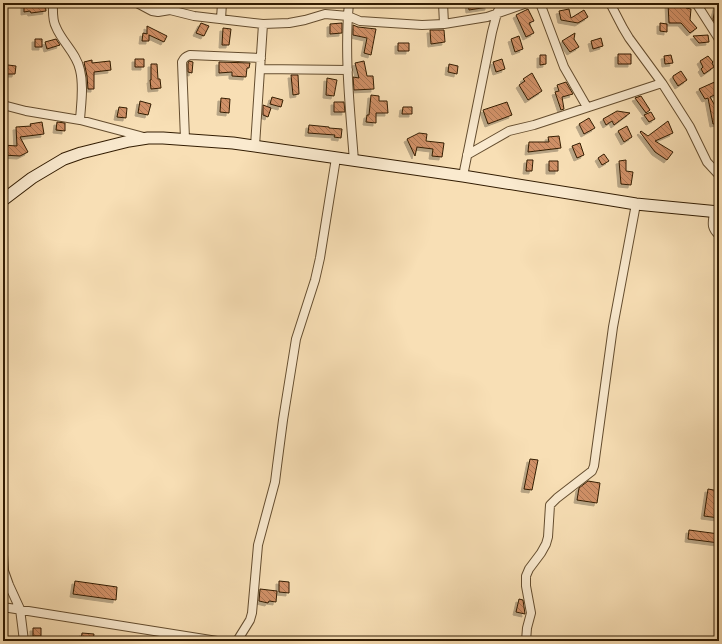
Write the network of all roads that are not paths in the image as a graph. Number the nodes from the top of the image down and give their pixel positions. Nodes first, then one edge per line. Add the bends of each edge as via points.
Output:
1 (53, 3) edge
2 (138, 3) edge
3 (222, 3) edge
4 (349, 3) edge
5 (443, 3) edge
6 (502, 3) edge
7 (528, 3) edge
8 (540, 3) edge
9 (610, 3) edge
10 (696, 3) edge
11 (170, 6) edge
12 (497, 13) junction
13 (348, 16) junction
14 (221, 19) junction
15 (264, 24) junction
16 (444, 24) junction
17 (719, 39) edge
18 (261, 58) junction
19 (260, 69) junction
20 (348, 70) junction
21 (662, 83) junction
22 (3, 105) edge
23 (587, 107) junction
24 (80, 120) junction
25 (148, 138) junction
26 (185, 140) junction
27 (255, 146) junction
28 (467, 155) junction
29 (336, 158) junction
30 (354, 161) junction
31 (719, 175) edge
32 (463, 176) junction
33 (3, 200) edge
34 (636, 204) junction
35 (717, 212) edge
36 (719, 235) edge
37 (3, 555) edge
38 (3, 607) edge
39 (20, 609) junction
40 (24, 641) edge
41 (217, 641) edge
42 (237, 641) edge
43 (526, 641) edge

1 - 24 street via 55,27 75,57 80,70
2 - 11 street via 152,11 164,12
3 - 14 street
4 - 13 street
5 - 16 street
6 - 12 street
7 - 12 street
8 - 23 street via 564,67
9 - 21 street via 629,38
10 - 17 street
11 - 14 street via 194,16
12 - 16 street
12 - 28 street
13 - 15 street via 325,14 289,23
13 - 16 street via 371,22
13 - 20 street
14 - 15 street
15 - 18 street
18 - 19 street
18 - 26 street via 190,55 183,59
19 - 20 street
19 - 27 street
20 - 30 street
21 - 23 street
21 - 31 street via 690,127 707,162
22 - 24 street
23 - 28 street via 509,131
24 - 25 street
25 - 26 street
25 - 33 street via 64,159 32,178
26 - 27 street
27 - 29 street
28 - 32 street
29 - 30 street
29 - 42 street via 320,258 296,339 275,482 258,545 252,612
30 - 32 street
32 - 34 street
34 - 35 street
34 - 43 street via 613,327 594,466 592,471 550,505 546,544 526,576 531,613 526,628
35 - 36 street via 712,226
37 - 39 street via 8,585
38 - 39 street
39 - 40 street
39 - 41 street

